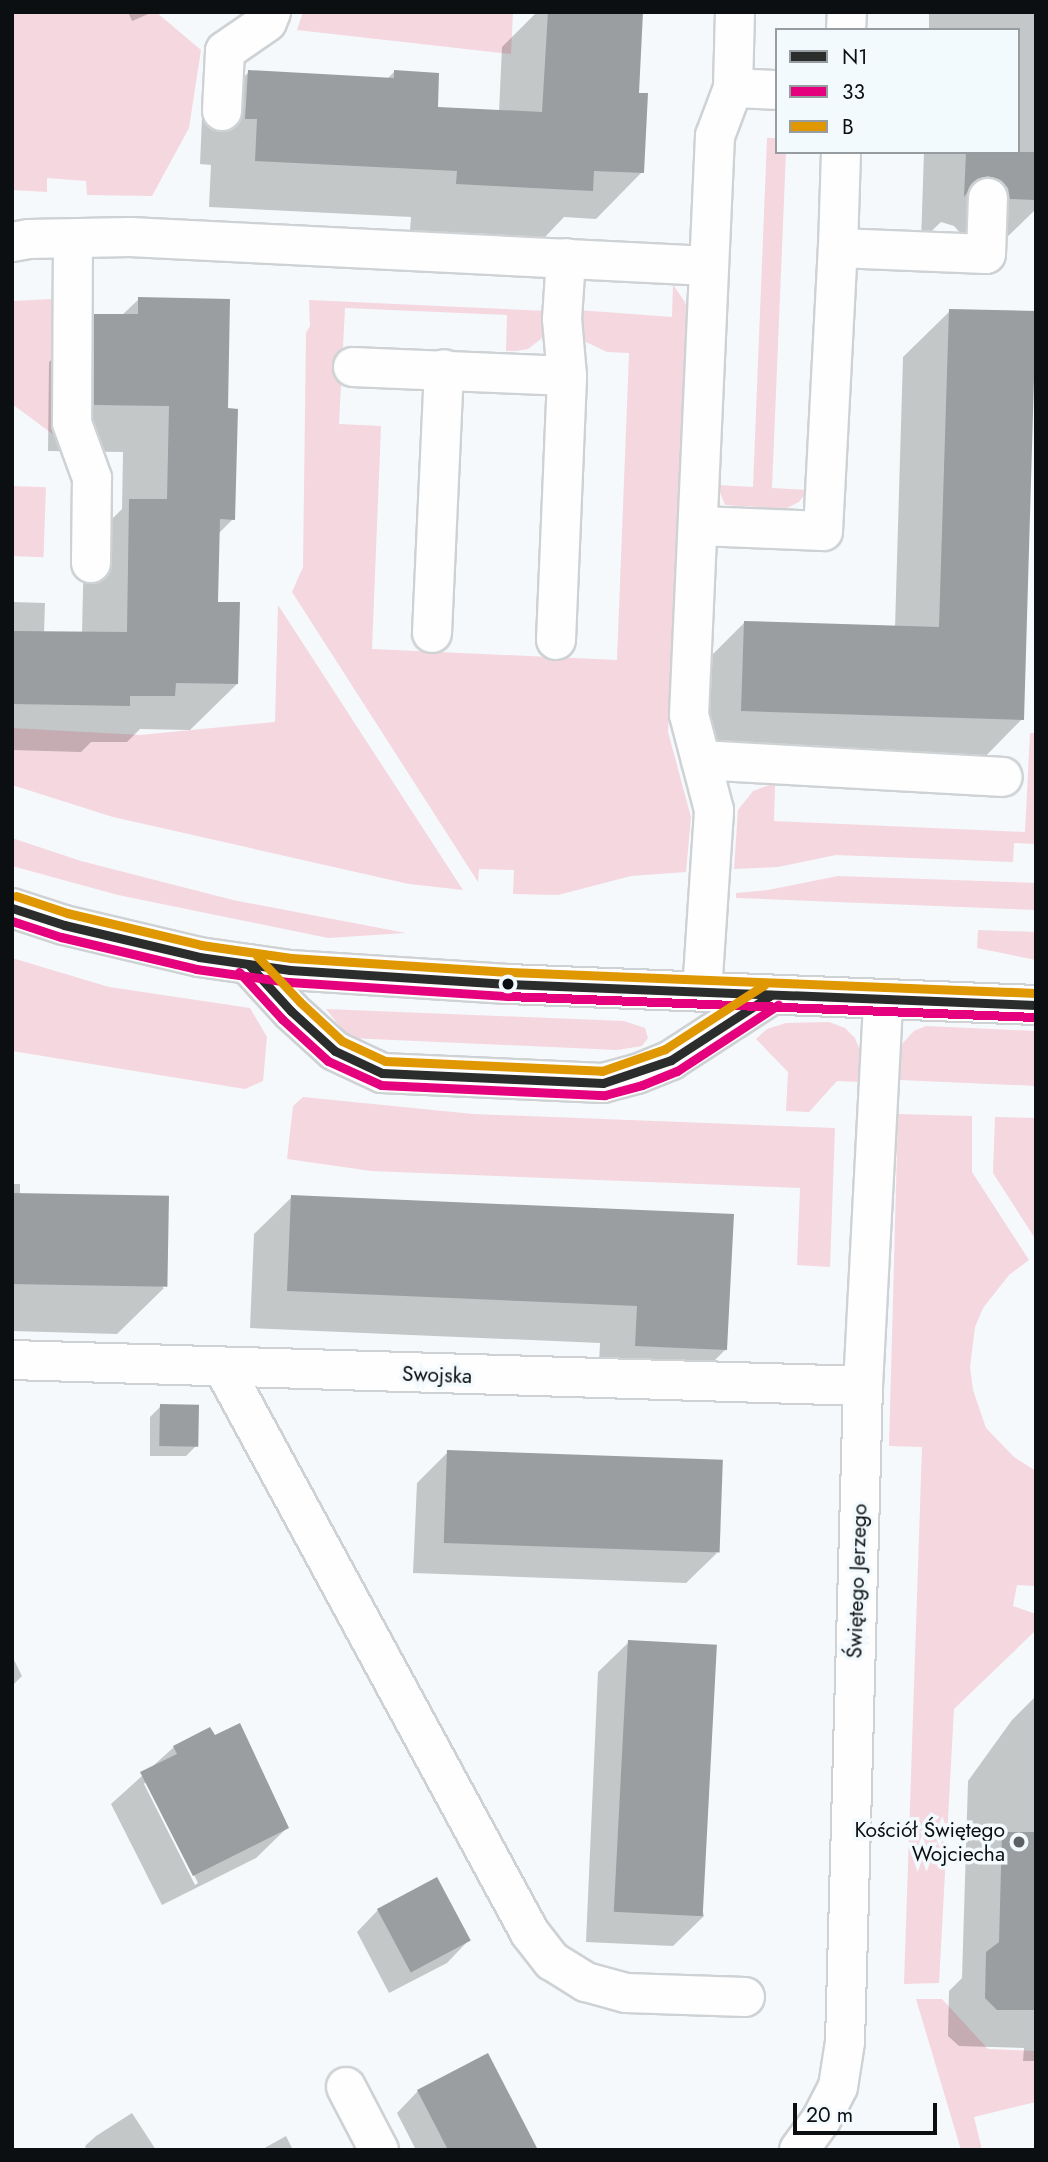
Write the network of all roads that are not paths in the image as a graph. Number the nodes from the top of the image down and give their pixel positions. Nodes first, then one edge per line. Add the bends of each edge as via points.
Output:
1 (271, 12) edge
2 (736, 12) edge
3 (733, 88) junction
4 (775, 90) edge
5 (222, 111) dead end
6 (841, 154) edge
7 (988, 198) dead end
8 (73, 239) junction
9 (12, 242) edge
10 (838, 248) junction
11 (566, 258) junction
12 (708, 266) junction
13 (353, 366) dead end
14 (444, 369) junction
15 (568, 376) junction
16 (700, 526) junction
17 (92, 563) dead end
18 (432, 633) dead end
19 (556, 640) dead end
20 (701, 760) junction
21 (1003, 777) dead end
22 (12, 908) edge
23 (248, 964) junction
24 (702, 992) junction
25 (771, 995) junction
26 (883, 1000) junction
27 (1036, 1005) edge
28 (12, 1360) edge
29 (224, 1369) junction
30 (863, 1386) junction
31 (745, 1997) dead end
32 (346, 2087) dead end
33 (379, 2150) edge
34 (799, 2150) edge

1 - 5 street via 267,22 225,51
2 - 3 street
3 - 4 street
3 - 12 street via 715,136
6 - 10 street
7 - 10 street via 986,254
8 - 9 street
8 - 11 street via 130,237
8 - 17 street via 72,423 92,478
10 - 16 street via 823,531
11 - 12 street
11 - 15 street via 562,319
12 - 16 street
13 - 14 street
14 - 15 street
14 - 18 street
15 - 19 street
16 - 20 street via 690,715
20 - 21 street
20 - 24 street via 714,810
22 - 23 street via 64,925
23 - 24 street via 508,984
23 - 25 street via 335,1051 382,1073 603,1083 671,1060
24 - 25 street
25 - 26 street
26 - 27 street
26 - 30 street, Świętego Jerzego
28 - 29 street, Swojska
29 - 30 street, Swojska
29 - 31 street via 530,1933 552,1961 586,1982 626,1993
30 - 34 street, Świętego Jerzego via 845,2042 838,2087
32 - 33 street

